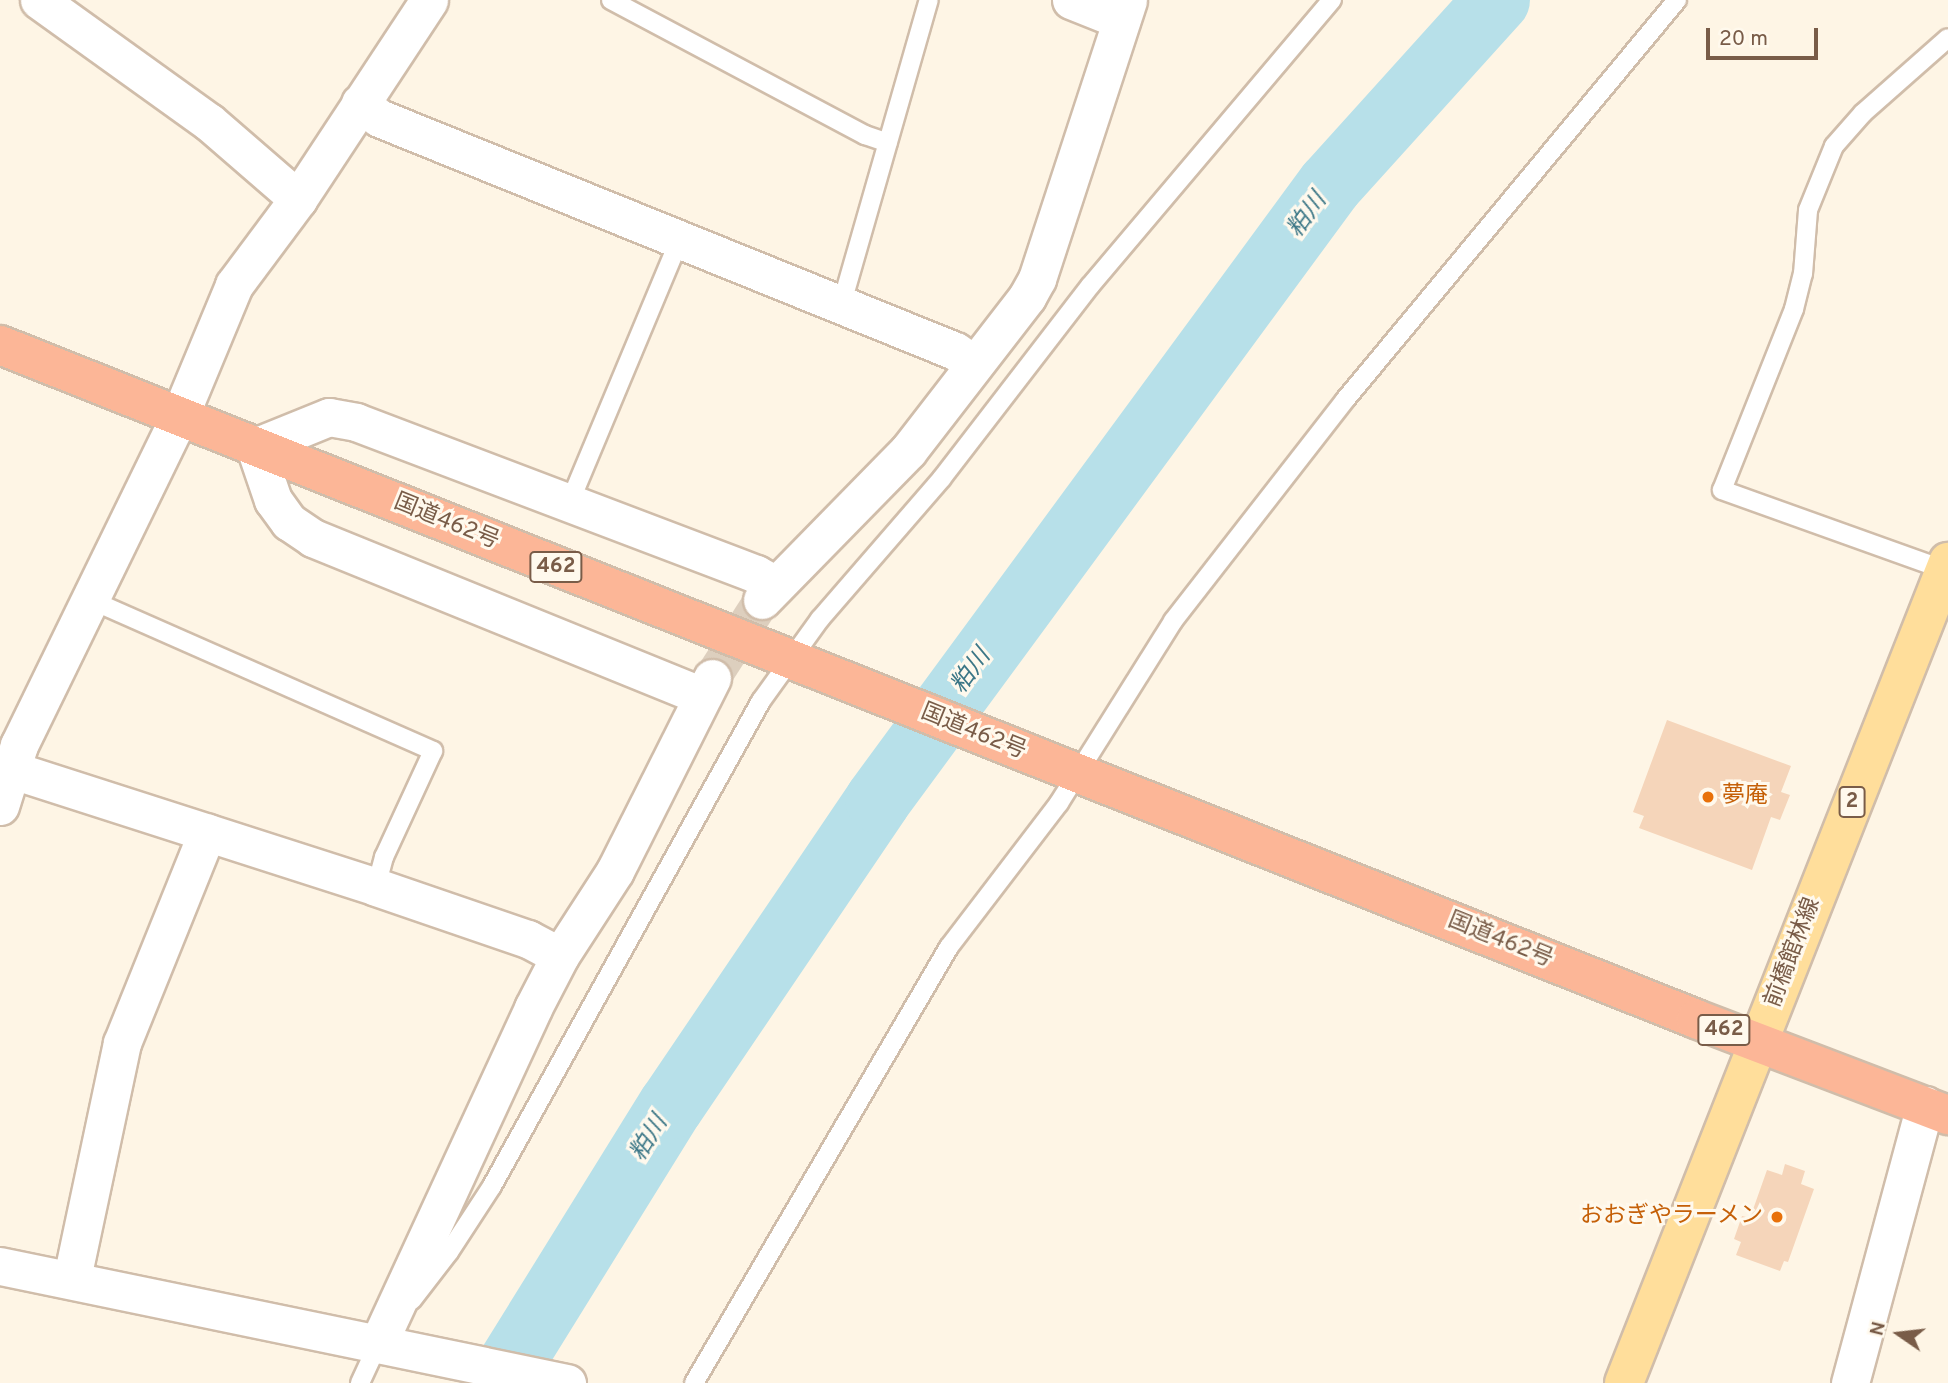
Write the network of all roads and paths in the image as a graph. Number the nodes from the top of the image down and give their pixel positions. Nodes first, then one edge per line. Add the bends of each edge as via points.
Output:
1 (39, 0) edge
2 (429, 0) edge
3 (611, 0) edge
4 (929, 0) edge
5 (1071, 0) edge
6 (1332, 0) edge
7 (1677, 0) edge
8 (1124, 10) edge
9 (1948, 38) edge
10 (360, 103) junction
11 (888, 143) junction
12 (298, 199) junction
13 (679, 241) junction
14 (841, 306) junction
15 (0, 345) edge
16 (974, 364) junction
17 (180, 415) junction
18 (256, 447) junction
19 (569, 504) junction
20 (1946, 566) edge
21 (91, 600) junction
22 (797, 663) junction
23 (5, 767) edge
24 (1073, 773) junction
25 (0, 806) edge
26 (207, 833) junction
27 (376, 887) junction
28 (560, 956) junction
29 (1760, 1044) junction
30 (1936, 1110) edge
31 (0, 1266) edge
32 (72, 1278) junction
33 (386, 1340) junction
34 (360, 1383) edge
35 (567, 1383) edge
36 (694, 1383) edge
37 (1624, 1383) edge
38 (1850, 1383) edge

1 - 12 street via 209,122
2 - 10 street
3 - 11 lane
4 - 11 lane
5 - 8 street
6 - 22 lane via 1090,286
7 - 24 lane via 1345,400 1189,600
8 - 16 street via 1037,279
9 - 20 lane via 1863,113 1834,146 1808,210 1803,274 1794,309 1723,490
10 - 12 street
10 - 13 street via 379,118
11 - 14 lane
12 - 17 street via 234,285
13 - 14 street
13 - 19 lane
14 - 16 street via 956,351
15 - 17 highway, 国道462号 / 462
16 - 19 street via 908,451 769,593 756,573
17 - 18 highway, 国道462号 / 462
17 - 21 street
18 - 19 street via 316,421 356,422
18 - 22 highway, 国道462号 / 462
18 - 28 street via 273,500 289,522 313,538 707,687 615,872
20 - 29 main road, 前橋館林線 / 2
21 - 23 street
21 - 27 lane via 433,751 384,857
22 - 24 highway, 国道462号 / 462
22 - 33 lane via 761,701 492,1186
23 - 25 street
23 - 26 street
24 - 29 highway, 国道462号 / 462
24 - 36 lane via 948,947
26 - 27 street
26 - 32 street via 122,1042
27 - 28 street via 528,939
28 - 33 street
29 - 30 highway, 国道462号 / 462
29 - 37 main road, 前橋館林線 / 2
30 - 38 street
31 - 32 street
32 - 33 street
33 - 34 lane
33 - 35 street

